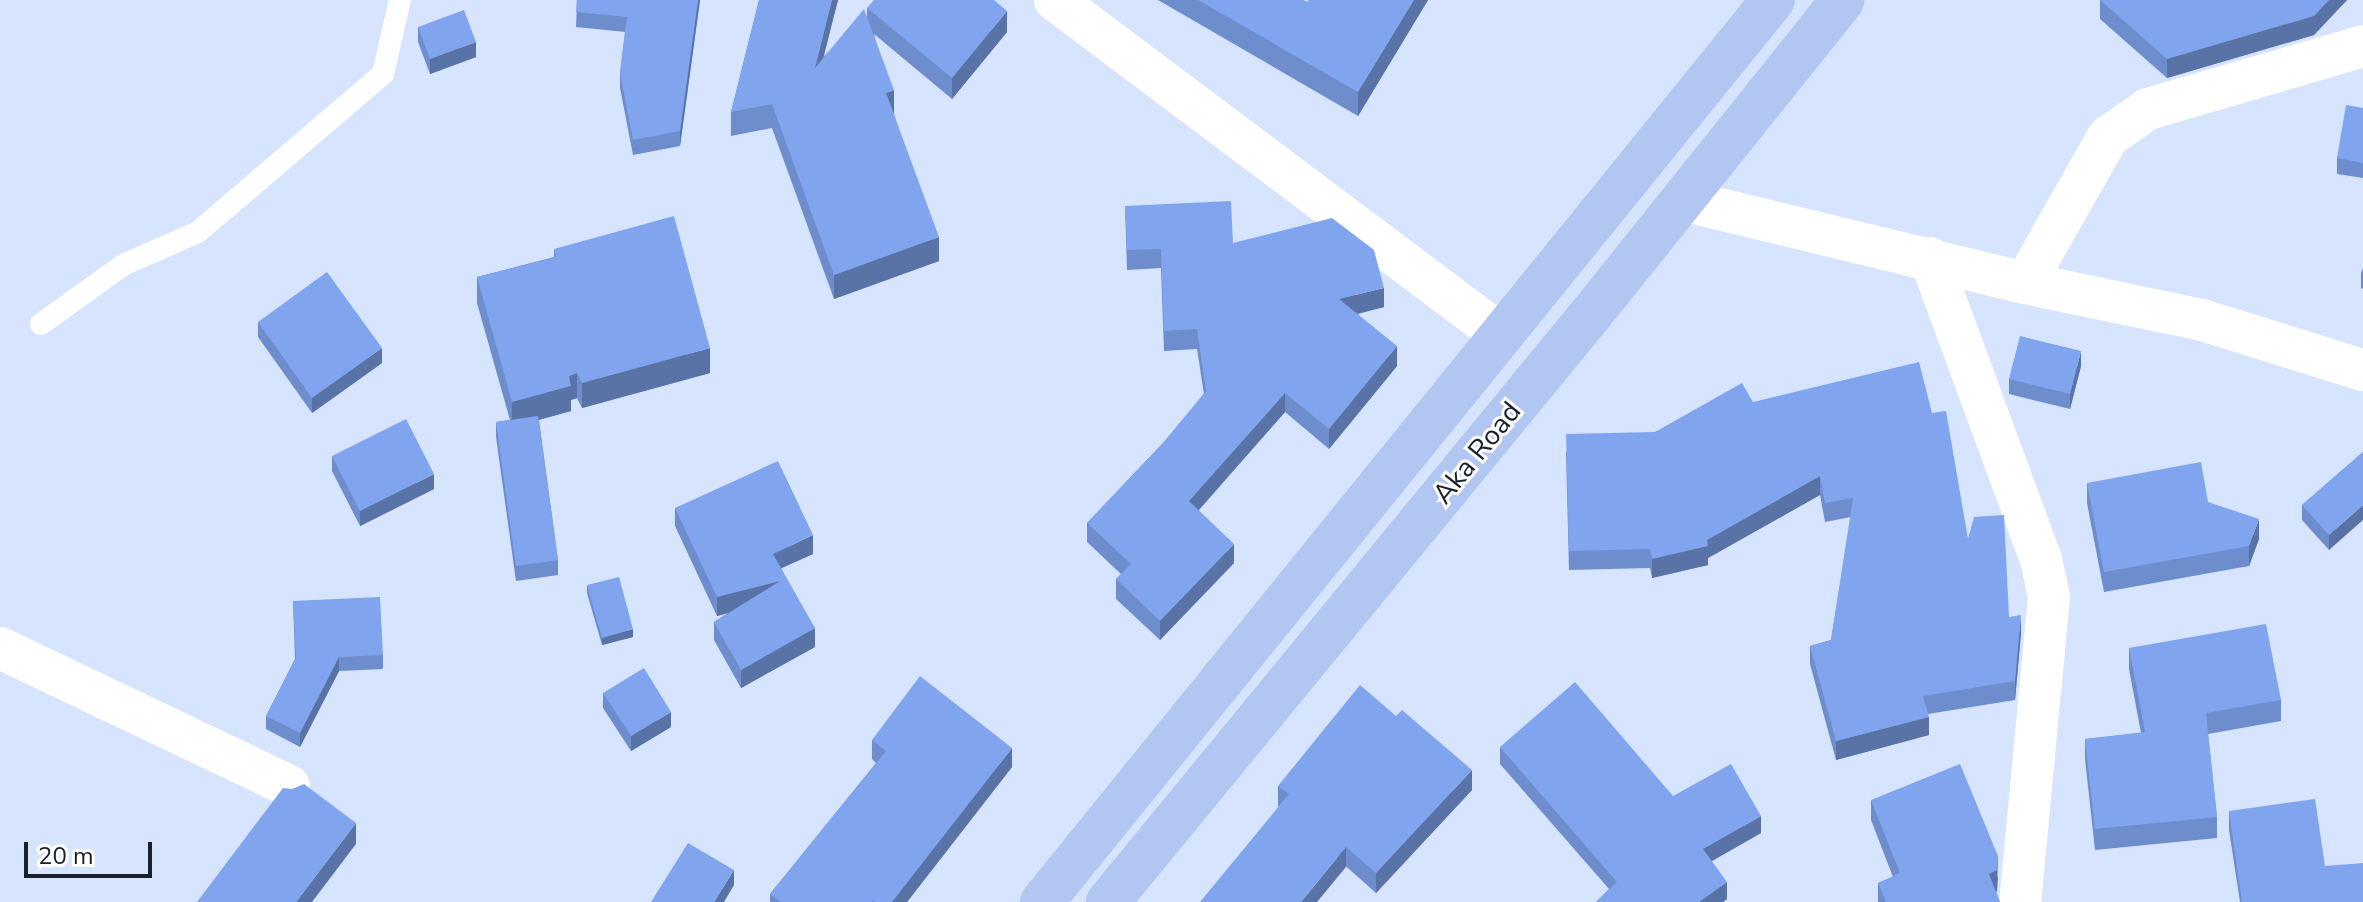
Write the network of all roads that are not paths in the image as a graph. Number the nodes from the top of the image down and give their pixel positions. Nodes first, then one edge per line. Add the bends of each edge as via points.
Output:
1 (400, 0) edge
2 (1055, 0) edge
3 (1773, 0) edge
4 (1843, 0) edge
5 (2363, 46) edge
6 (1682, 200) junction
7 (1930, 258) junction
8 (2025, 283) junction
9 (41, 324) dead end
10 (1500, 334) junction
11 (2363, 370) edge
12 (0, 648) edge
13 (289, 786) edge
14 (1042, 902) edge
15 (1108, 902) edge
16 (2020, 902) edge

1 - 9 lane via 383,74 198,232 123,265
2 - 10 street
3 - 10 main road, Aka Road
4 - 6 main road, Aka Road
5 - 8 street via 2148,109 2108,137
6 - 7 street
6 - 15 main road, Aka Road
7 - 8 street
7 - 16 street via 2041,559 2049,597
8 - 11 street via 2202,320
10 - 14 main road, Aka Road
12 - 13 street

